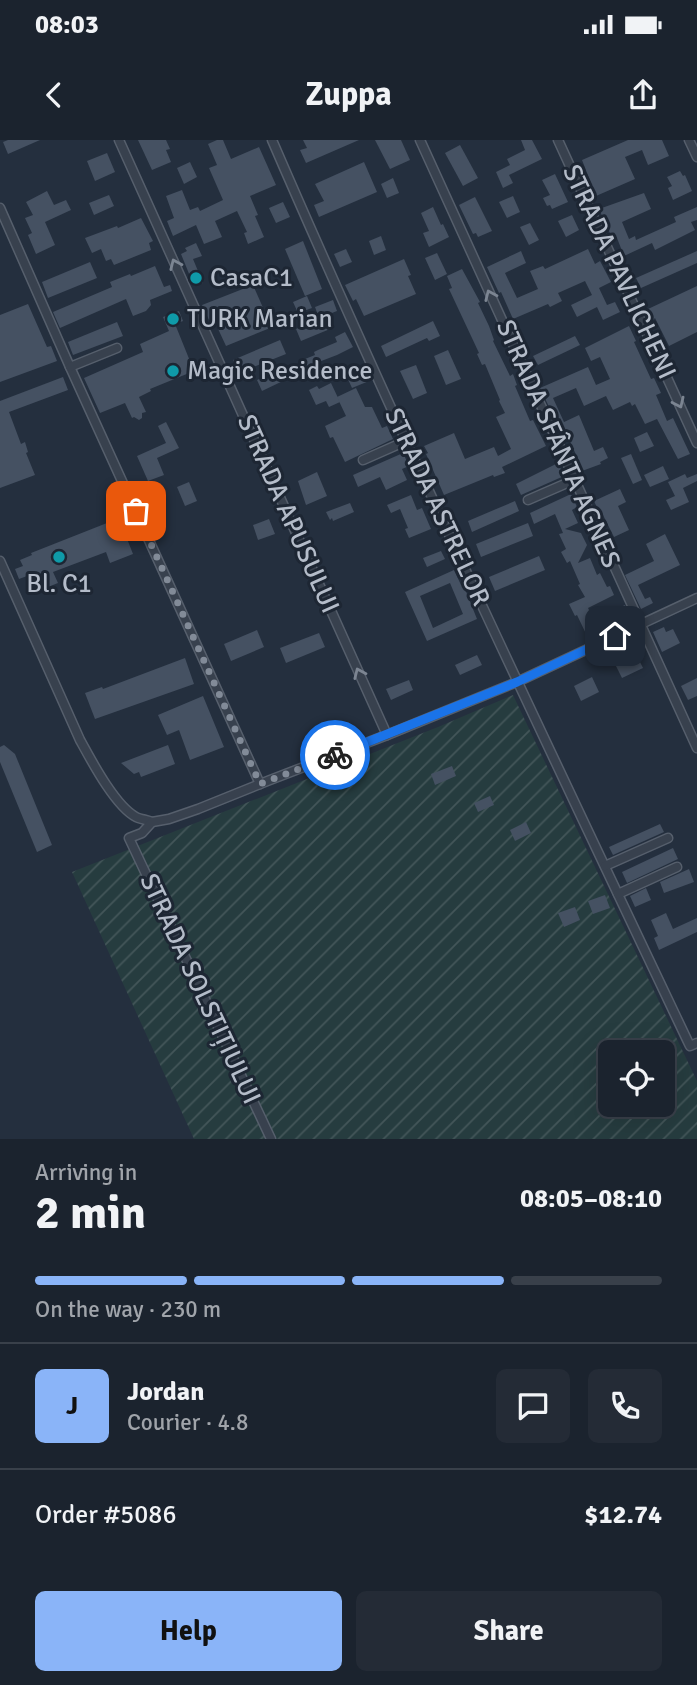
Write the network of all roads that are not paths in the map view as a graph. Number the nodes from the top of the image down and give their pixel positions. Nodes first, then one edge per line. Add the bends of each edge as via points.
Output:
1 (119, 140) edge
2 (272, 140) edge
3 (420, 140) edge
4 (558, 140) edge
5 (689, 140) edge
6 (697, 157) edge
7 (0, 208) edge
8 (117, 348) dead end
9 (71, 367) junction
10 (406, 441) junction
11 (697, 443) edge
12 (363, 460) dead end
13 (574, 480) junction
14 (528, 500) dead end
15 (0, 561) edge
16 (697, 597) edge
17 (640, 625) junction
18 (517, 682) junction
19 (387, 735) junction
20 (697, 748) edge
21 (260, 784) junction
22 (152, 822) junction
23 (668, 838) dead end
24 (605, 866) junction
25 (677, 867) dead end
26 (618, 894) junction
27 (694, 1045) edge
28 (271, 1139) edge

19 -> 1 street, STRADA APUSULUI
2 - 10 street, STRADA ASTRELOR
13 -> 3 street, STRADA SFÂNTA AGNES
4 -> 11 street, STRADA PAVLICHENI
5 - 6 street
7 - 9 street
8 - 9 street
9 - 21 street
10 - 12 street
10 - 18 street, STRADA ASTRELOR
13 - 14 street
13 - 17 street, STRADA SFÂNTA AGNES
15 - 22 street via 92,763 134,816
16 - 17 street
17 - 18 street
17 - 20 street, STRADA SFÂNTA AGNES
18 - 19 street
18 - 24 street, STRADA ASTRELOR
19 - 21 street
21 - 22 street
22 - 28 street, STRADA SOLSTIȚIULUI via 129,838
23 - 24 street
24 - 26 street, STRADA ASTRELOR
25 - 26 street
26 - 27 street, STRADA ASTRELOR

